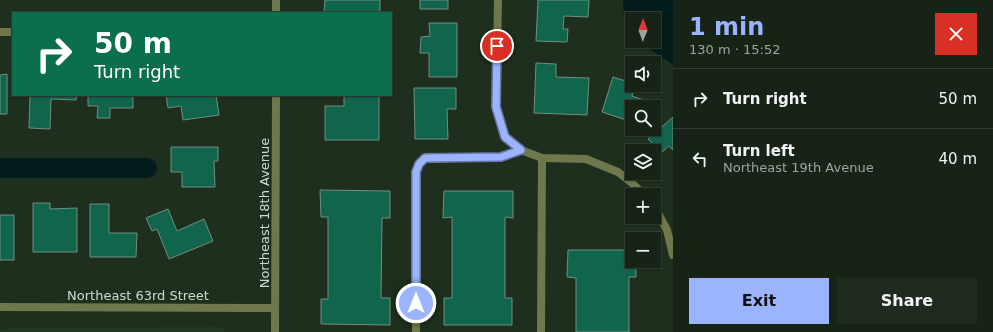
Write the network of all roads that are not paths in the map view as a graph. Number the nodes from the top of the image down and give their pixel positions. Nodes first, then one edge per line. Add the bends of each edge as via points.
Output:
1 (276, 0) edge
2 (498, 0) edge
3 (276, 12) edge
4 (0, 32) edge
5 (12, 32) edge
6 (276, 96) edge
7 (521, 150) junction
8 (542, 158) junction
9 (637, 188) edge
10 (661, 219) edge
11 (673, 255) edge
12 (0, 307) edge
13 (275, 308) junction
14 (275, 332) edge
15 (416, 332) edge
16 (541, 332) edge

1 - 3 street
2 - 7 street via 496,107 505,137
4 - 5 street
6 - 13 street, Northeast 18th Avenue
7 - 8 street
7 - 15 street via 501,157 425,158 419,164 416,172
8 - 9 street via 586,159 618,172
8 - 16 street
10 - 11 street via 667,230
12 - 13 street, Northeast 63rd Street
13 - 14 street, Northeast 18th Avenue

